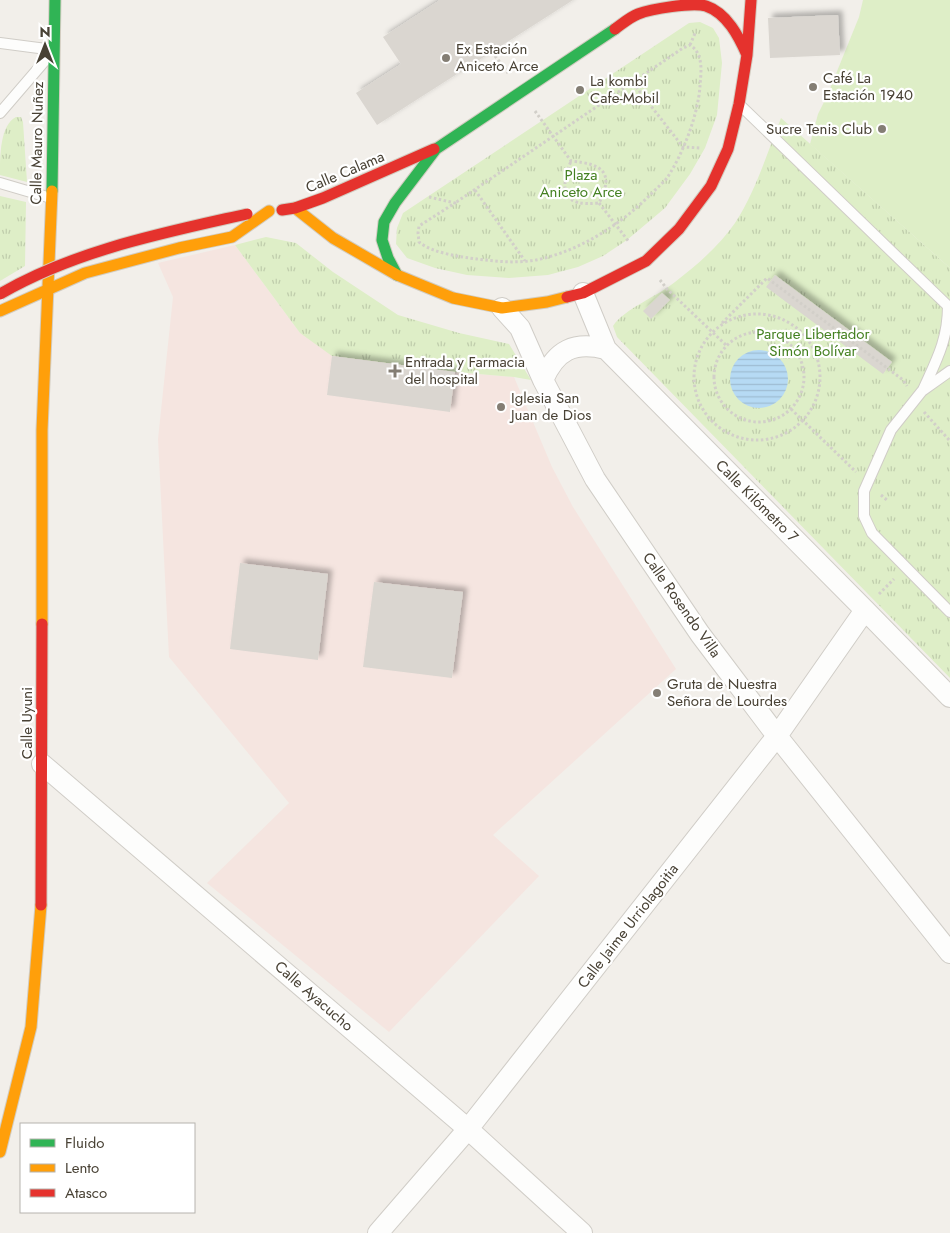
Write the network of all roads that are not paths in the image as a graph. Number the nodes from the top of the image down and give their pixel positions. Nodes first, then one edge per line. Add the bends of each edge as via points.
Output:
1 (55, 0) edge
2 (653, 0) edge
3 (751, 0) edge
4 (637, 14) junction
5 (0, 43) edge
6 (54, 50) junction
7 (747, 56) junction
8 (739, 104) junction
9 (0, 113) edge
10 (436, 149) junction
11 (0, 183) edge
12 (52, 198) junction
13 (295, 208) junction
14 (269, 211) junction
15 (397, 275) junction
16 (48, 290) junction
17 (582, 293) junction
18 (0, 294) edge
19 (949, 307) edge
20 (502, 308) junction
21 (0, 311) edge
22 (606, 349) junction
23 (950, 371) edge
24 (542, 380) junction
25 (919, 395) junction
26 (866, 610) junction
27 (950, 612) edge
28 (950, 697) edge
29 (777, 736) junction
30 (42, 764) junction
31 (950, 953) edge
32 (468, 1129) junction
33 (0, 1152) edge
34 (378, 1233) edge
35 (582, 1233) edge

1 - 6 main road, Calle Mauro Nuñez
2 - 4 main road
3 - 7 main road
4 - 7 main road via 680,5 706,6 722,16 739,36
4 - 10 main road
5 - 6 lane
6 - 9 lane
6 - 12 main road, Calle Mauro Nuñez
7 - 8 main road
8 - 17 main road via 728,149 711,186 679,229 646,261
8 - 19 lane
10 - 13 main road, Calle Calama
10 - 15 main road via 395,202 384,222 382,240
11 - 12 lane
12 - 16 main road, Calle Mauro Nuñez
13 - 14 main road
13 - 15 main road, Calle Calama via 333,238
14 - 16 main road via 232,237 85,274
14 - 18 main road, bridge via 147,237 69,262
15 - 20 main road via 453,298
16 - 21 main road
16 - 30 main road, Calle Uyuni via 42,430
17 - 20 main road
17 - 22 street, Calle Kilómetro 7
19 - 25 lane via 942,346
20 - 24 street, Calle Rosendo Villa via 520,328
22 - 24 street via 575,347 561,353 550,364
22 - 26 street, Calle Kilómetro 7
23 - 25 lane
24 - 29 street, Calle Rosendo Villa via 595,479 700,634
25 - 27 lane via 891,430 864,491 864,516 872,533
26 - 28 street, Calle Kilómetro 7
26 - 29 street, Calle Jaime Urriolagoitia
29 - 31 street, Calle Rosendo Villa
29 - 32 street, Calle Jaime Urriolagoitia
30 - 32 street, Calle Ayacucho
30 - 33 main road, Calle Uyuni via 42,893 31,1027
32 - 34 street, Calle Jaime Urriolagoitia
32 - 35 street, Calle Ayacucho

